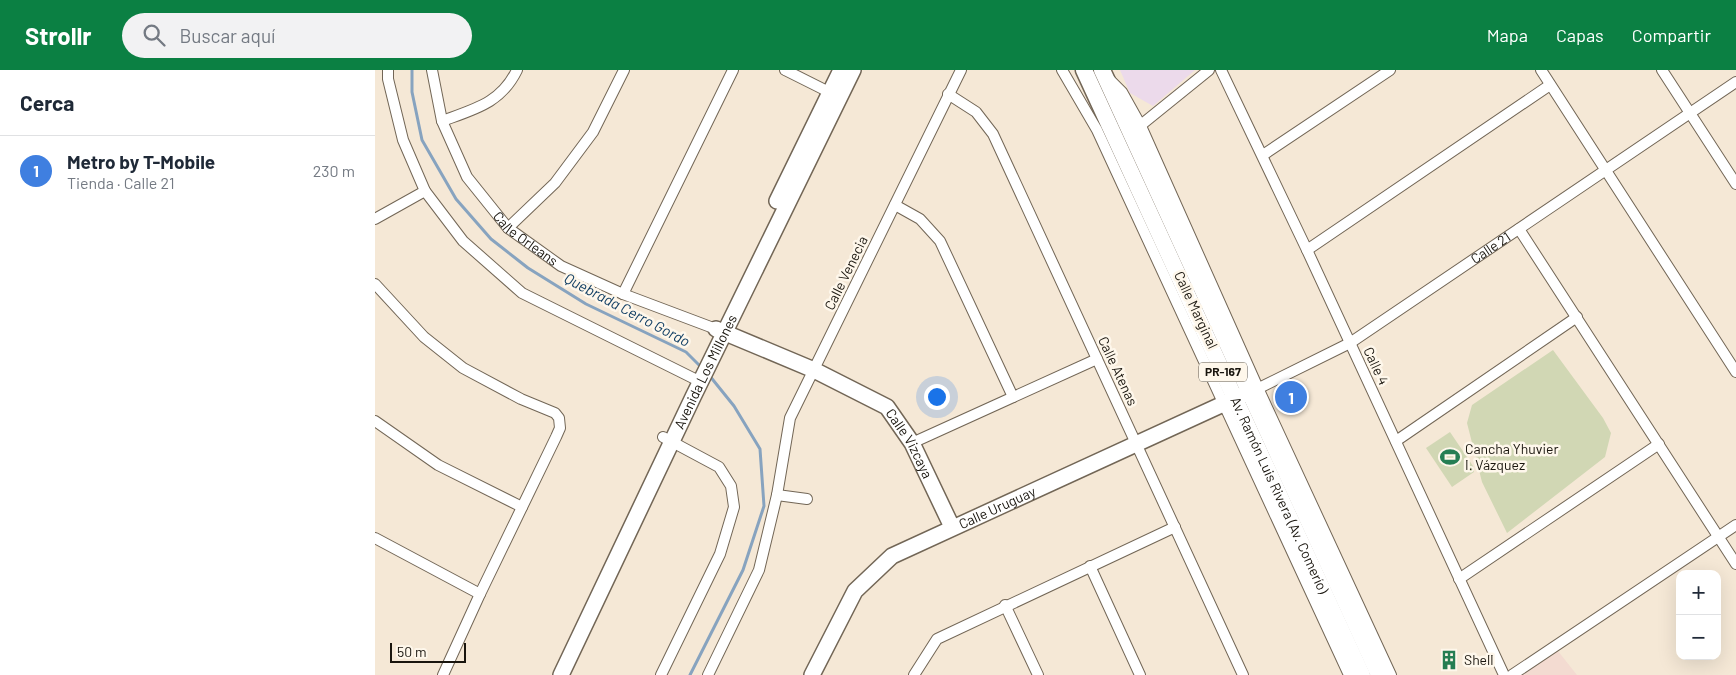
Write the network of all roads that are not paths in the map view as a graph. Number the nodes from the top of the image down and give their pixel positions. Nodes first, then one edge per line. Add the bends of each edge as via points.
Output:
1 (388, 70) edge
2 (432, 70) edge
3 (517, 70) edge
4 (624, 70) edge
5 (733, 70) edge
6 (785, 70) edge
7 (841, 70) edge
8 (853, 70) edge
9 (961, 70) edge
10 (1062, 70) edge
11 (1084, 70) edge
12 (1209, 70) edge
13 (1221, 70) edge
14 (1390, 70) edge
15 (1541, 70) edge
16 (1662, 70) edge
17 (1103, 72) edge
18 (1736, 82) edge
19 (1551, 85) junction
20 (948, 94) junction
21 (835, 95) junction
22 (1689, 113) junction
23 (442, 121) junction
24 (1135, 129) junction
25 (1263, 155) junction
26 (1606, 170) junction
27 (1736, 184) edge
28 (425, 190) junction
29 (895, 205) junction
30 (375, 219) edge
31 (509, 228) junction
32 (1519, 229) junction
33 (1307, 250) junction
34 (375, 284) edge
35 (623, 294) junction
36 (1577, 317) junction
37 (720, 331) junction
38 (1350, 343) junction
39 (1097, 359) junction
40 (814, 370) junction
41 (1736, 372) edge
42 (696, 380) junction
43 (1241, 395) junction
44 (1013, 397) junction
45 (375, 421) edge
46 (667, 439) junction
47 (1396, 442) junction
48 (913, 443) junction
49 (1136, 443) junction
50 (1659, 444) junction
51 (777, 494) junction
52 (807, 499) dead end
53 (521, 507) junction
54 (1736, 525) edge
55 (952, 527) junction
56 (1175, 527) junction
57 (1719, 537) junction
58 (375, 538) edge
59 (1736, 564) edge
60 (1090, 566) junction
61 (1459, 578) junction
62 (479, 594) junction
63 (1005, 605) junction
64 (443, 675) edge
65 (550, 675) edge
66 (561, 675) edge
67 (661, 675) edge
68 (708, 675) edge
69 (812, 675) edge
70 (914, 675) edge
71 (1038, 675) edge
72 (1140, 675) edge
73 (1243, 675) edge
74 (1349, 675) edge
75 (1362, 675) edge
76 (1379, 675) edge
77 (1391, 675) edge
78 (1503, 675) edge
79 (1513, 675) edge

1 - 28 street via 403,140
2 - 23 street, Calle Orleans
3 - 23 street via 509,86 485,106
4 - 31 street via 593,132 555,183
5 - 35 street
6 - 21 street
7 - 21 street, Avenida Los Millones
8 - 21 street, Avenida Los Millones
9 - 20 street, Calle Venecia
10 - 43 street, Calle Marginal
11 - 43 main road, Av. Ramón Luis Rivera (Av. Comerío) / PR-167
12 - 24 street
13 - 25 street, Calle 4
14 - 25 street
15 - 19 street
16 - 22 street
17 - 24 main road, Av. Ramón Luis Rivera (Av. Comerío) / PR-167
18 - 22 street, Calle 21
19 - 26 street
19 - 33 street
20 - 29 street, Calle Venecia
20 - 39 street, Calle Atenas via 976,112 993,134
21 - 37 street, Avenida Los Millones
22 - 26 street, Calle 21
22 - 27 street
23 - 31 street, Calle Orleans via 467,177
24 - 43 main road, Av. Ramón Luis Rivera (Av. Comerío) / PR-167
25 - 33 street, Calle 4
26 - 32 street, Calle 21
26 - 41 street
28 - 30 street
28 - 42 street via 463,241 522,292
29 - 40 street, Calle Venecia
29 - 44 street via 920,219 940,241
31 - 35 street, Calle Orleans via 561,266
32 - 36 street
32 - 38 street, Calle 21
33 - 38 street, Calle 4
34 - 53 street via 424,336 463,368 521,400 555,413 559,418 560,428
35 - 37 street, Calle Orleans
36 - 47 street
36 - 50 street
37 - 40 street, Calle Orleans
37 - 42 street, Avenida Los Millones
38 - 43 street, Calle 21
38 - 47 street, Calle 4
39 - 44 street
39 - 49 street, Calle Atenas
40 - 48 street, Calle Vizcaya via 887,407
40 - 51 street, Calle Venecia via 790,418
42 - 46 street, Avenida Los Millones
43 - 49 street, Calle Uruguay
43 - 74 street, Calle Marginal
43 - 75 main road, Av. Ramón Luis Rivera (Av. Comerío) / PR-167
43 - 76 main road, Av. Ramón Luis Rivera (Av. Comerío) / PR-167
43 - 77 street, Calle Marginal
44 - 48 street
45 - 53 street via 438,465
46 - 65 street, Avenida Los Millones
46 - 66 street, Avenida Los Millones
46 - 67 street via 719,467 731,486 734,507 720,554
47 - 61 street, Calle 4
48 - 55 street, Calle Vizcaya
49 - 55 street, Calle Uruguay
49 - 56 street, Calle Atenas
50 - 57 street
50 - 61 street
51 - 52 street
51 - 68 street, Calle Venecia via 759,570
53 - 62 street
54 - 57 street
55 - 69 street, Calle Uruguay via 892,556 855,591
56 - 60 street
56 - 73 street, Calle Atenas
57 - 59 street
57 - 79 street
58 - 62 street
60 - 63 street
60 - 72 street
61 - 78 street, Calle 4
62 - 64 street
63 - 70 street via 937,639
63 - 71 street

